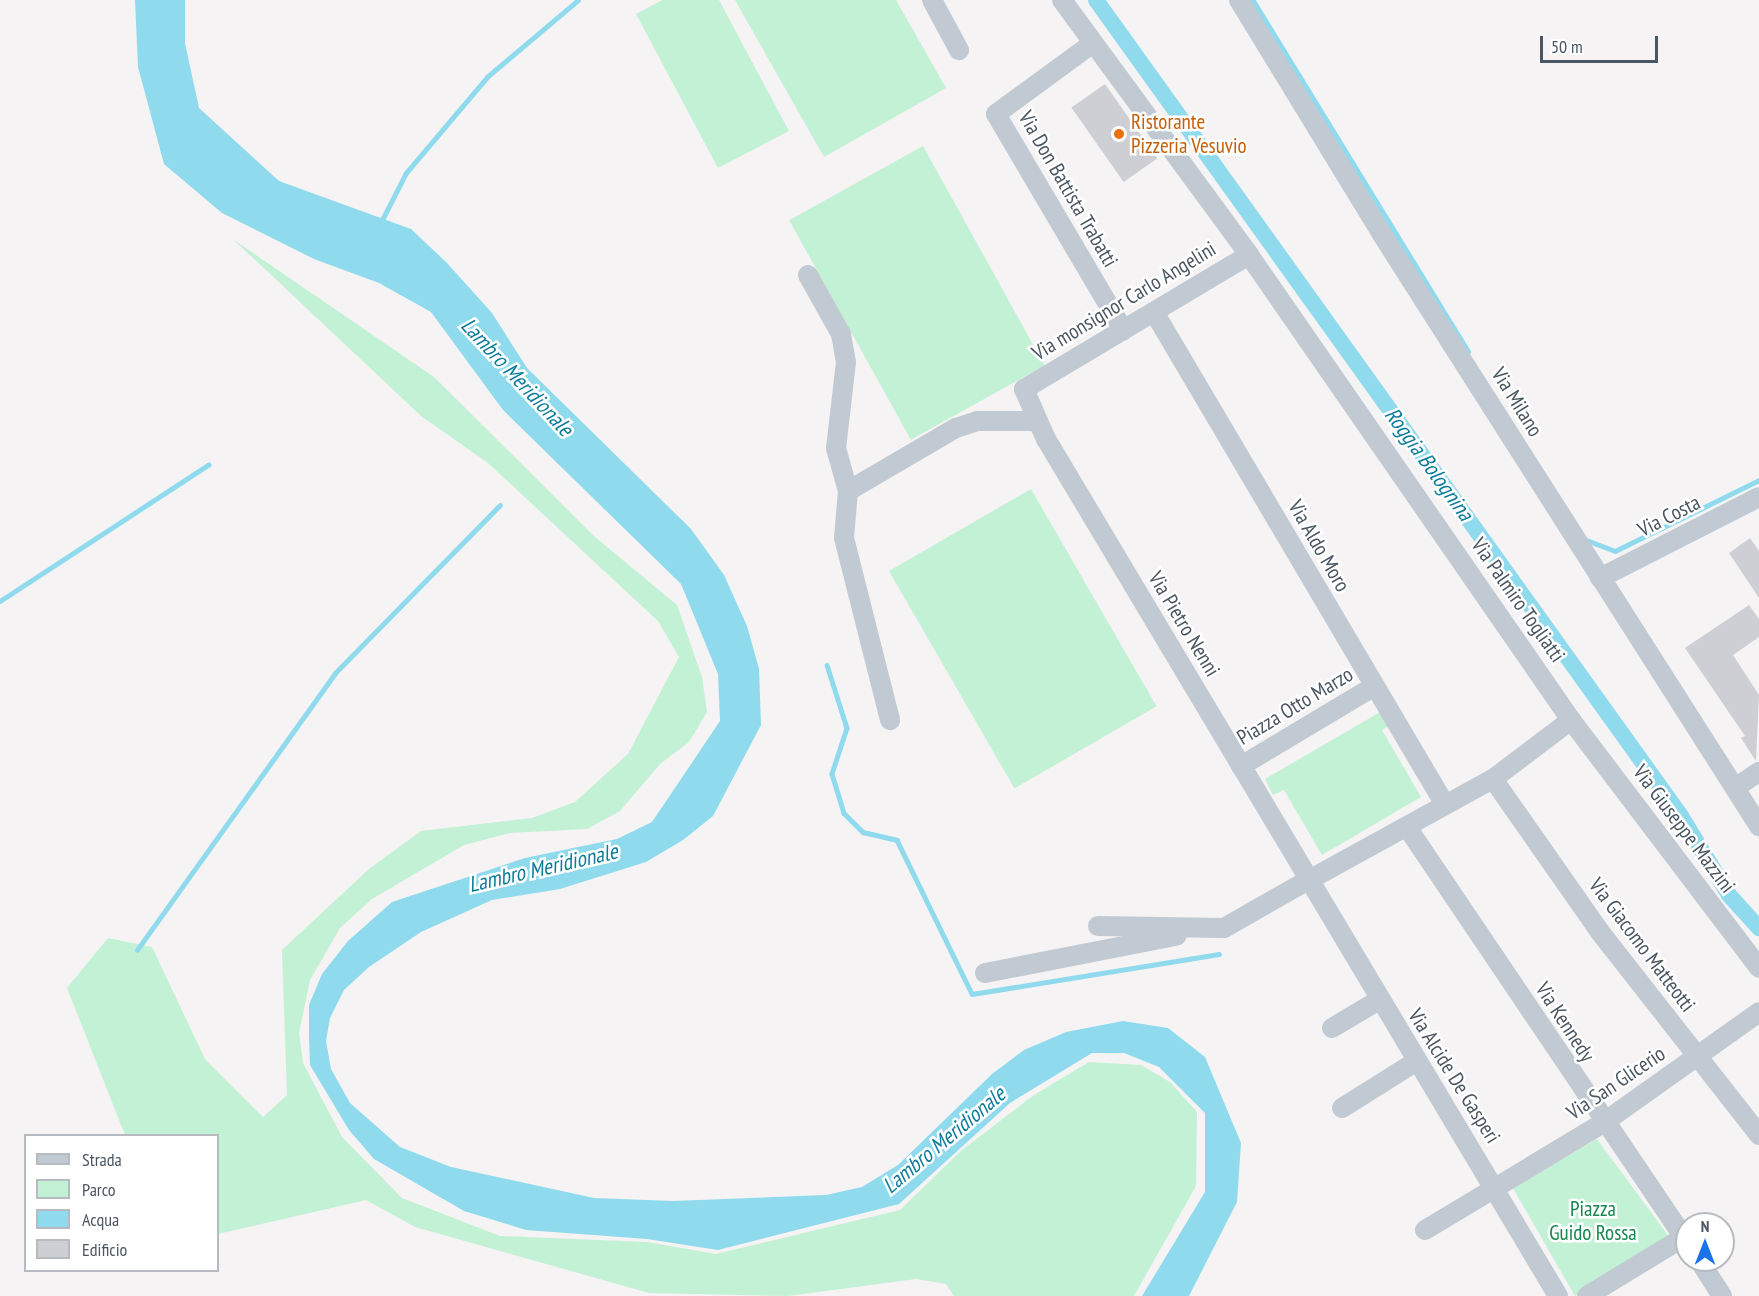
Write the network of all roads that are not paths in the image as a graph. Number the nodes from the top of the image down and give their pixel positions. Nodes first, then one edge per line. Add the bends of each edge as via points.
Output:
1 (932, 0) edge
2 (1062, 0) edge
3 (1239, 0) edge
4 (1093, 43) junction
5 (959, 50) dead end
6 (1249, 255) junction
7 (808, 275) dead end
8 (1154, 312) junction
9 (1123, 330) junction
10 (1024, 389) joint
11 (1035, 421) junction
12 (848, 491) junction
13 (1759, 497) edge
14 (1600, 578) junction
15 (1373, 687) junction
16 (890, 720) dead end
17 (1571, 720) junction
18 (1241, 766) junction
19 (1759, 772) edge
20 (1493, 779) junction
21 (1735, 788) junction
22 (1444, 803) junction
23 (1759, 826) edge
24 (1407, 827) junction
25 (1309, 880) junction
26 (1098, 926) dead end
27 (1198, 929) junction
28 (1759, 968) edge
29 (985, 973) dead end
30 (1378, 1000) junction
31 (1759, 1012) edge
32 (1332, 1028) dead end
33 (1698, 1056) junction
34 (1415, 1062) junction
35 (1342, 1108) dead end
36 (1603, 1123) junction
37 (1759, 1135) edge
38 (1496, 1188) junction
39 (1675, 1225) edge
40 (1425, 1230) dead end
41 (1675, 1245) edge
42 (1707, 1272) edge
43 (1558, 1296) edge
44 (1587, 1296) edge
45 (1722, 1296) edge

1 - 5 street
2 - 4 street, Via Palmiro Togliatti
3 - 14 street, Via Milano
4 - 6 street, Via Palmiro Togliatti
4 - 9 street, Via Don Battista Trabatti via 996,114
6 - 8 street, Via monsignor Carlo Angelini
6 - 17 street, Via Palmiro Togliatti
7 - 12 street via 841,334 846,362 836,448
8 - 9 street, Via monsignor Carlo Angelini
8 - 15 street, Via Aldo Moro
9 - 10 street, Via monsignor Carlo Angelini
10 - 11 street, Via Pietro Nenni
11 - 12 street via 977,421 956,428
11 - 18 street, Via Pietro Nenni
12 - 16 street via 844,538
13 - 14 street, Via Costa
14 - 21 street, Via Milano
15 - 18 street, Piazza Otto Marzo
15 - 22 street, Via Aldo Moro
17 - 20 street
17 - 28 street, Via Giuseppe Mazzini
18 - 25 street, Via Pietro Nenni
19 - 21 street
20 - 22 street
20 - 33 street, Via Giacomo Matteotti via 1600,932
21 - 23 street, Via Milano
22 - 24 street
24 - 25 street
24 - 36 street, Via Kennedy
25 - 27 street via 1224,928
25 - 30 street, Via Alcide De Gasperi
26 - 27 street
27 - 29 street
30 - 32 street
30 - 34 street, Via Alcide De Gasperi
31 - 33 street, Via San Glicerio
33 - 36 street, Via San Glicerio
33 - 37 street, Via Giacomo Matteotti
34 - 35 street
34 - 38 street, Via Alcide De Gasperi
36 - 38 street, Via San Glicerio
36 - 39 street, Via Kennedy
38 - 40 street, Via San Glicerio
38 - 43 street, Via Alcide De Gasperi
41 - 44 street
42 - 45 street

